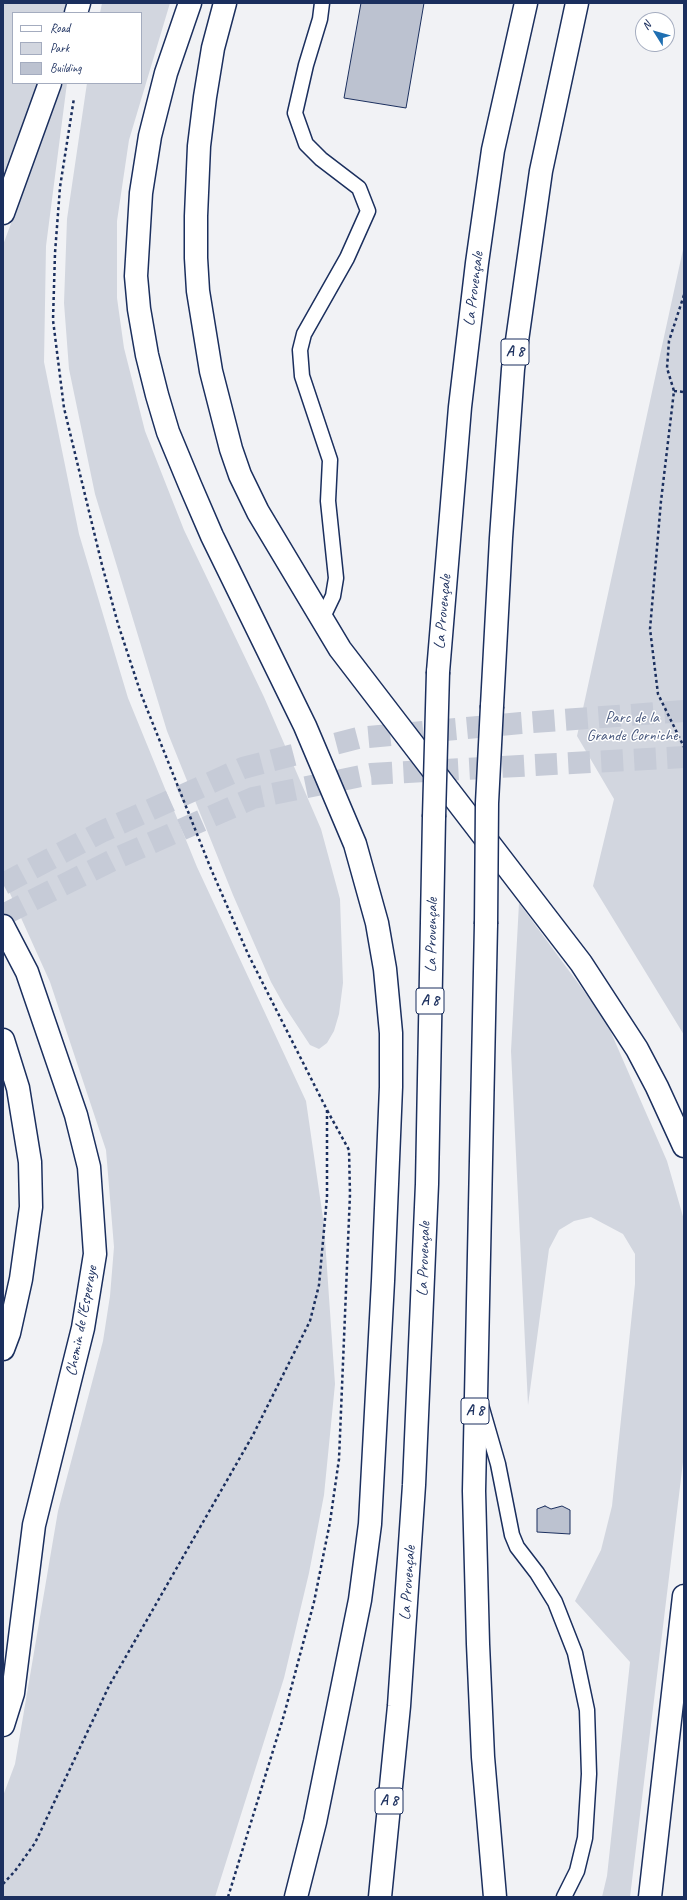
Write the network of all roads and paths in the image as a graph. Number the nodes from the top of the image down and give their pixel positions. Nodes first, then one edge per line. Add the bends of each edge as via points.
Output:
1 (190, 3) edge
2 (225, 3) edge
3 (322, 3) edge
4 (526, 3) edge
5 (577, 3) edge
6 (50, 84) edge
7 (76, 90) dead end
8 (3, 213) edge
9 (684, 295) edge
10 (674, 391) junction
11 (684, 392) edge
12 (322, 619) junction
13 (684, 747) edge
14 (3, 926) edge
15 (3, 1040) edge
16 (327, 1110) junction
17 (684, 1146) edge
18 (21, 1279) junction
19 (3, 1307) edge
20 (3, 1349) edge
21 (475, 1384) junction
22 (684, 1596) edge
23 (3, 1725) edge
24 (3, 1884) edge
25 (228, 1897) edge
26 (296, 1897) edge
27 (380, 1897) edge
28 (495, 1897) edge
29 (564, 1897) edge
30 (650, 1897) edge

1 - 26 main road via 166,73 150,136 141,193 136,276 147,355 168,432 190,485 212,536 305,726 355,844 382,953 391,1033 383,1281 370,1524 356,1623 315,1822
2 - 12 main road via 210,62 199,146 196,258 203,325 211,371 243,480 258,512
3 - 12 lane via 295,113 306,144 359,188 368,211 347,258 304,334 300,350 302,376 330,460 328,501 336,578 333,596
4 - 27 main road, La Provençale / A 8, bridge via 493,150 477,263 460,407 438,672 427,1184 415,1477 399,1706
5 - 21 main road, A 8, bridge via 541,171 513,369 487,803 482,1155
6 - 8 main road
7 - 16 path via 60,187 53,320 64,408 102,565 141,694 211,868 248,954
9 - 10 path via 669,341 666,368
10 - 11 path
10 - 13 path via 650,629 658,694
12 - 17 main road via 340,650 365,684 574,952 657,1087
14 - 23 main road, Chemin de l'Esperaye via 27,972 76,1115 89,1167 95,1254 83,1328 34,1525 13,1693
15 - 18 main road via 18,1088 30,1162 31,1207
16 - 24 path via 328,1197 319,1285 310,1321 253,1435 109,1686 35,1843 16,1871
16 - 25 path via 349,1150 350,1194 339,1459 314,1602 284,1715
18 - 19 main road
18 - 20 main road
21 - 28 main road, A 8 via 474,1491 478,1644 483,1758
21 - 29 lane via 498,1464 512,1534 517,1547 555,1602 575,1653 587,1710 590,1774 585,1838 577,1871
22 - 30 main road

